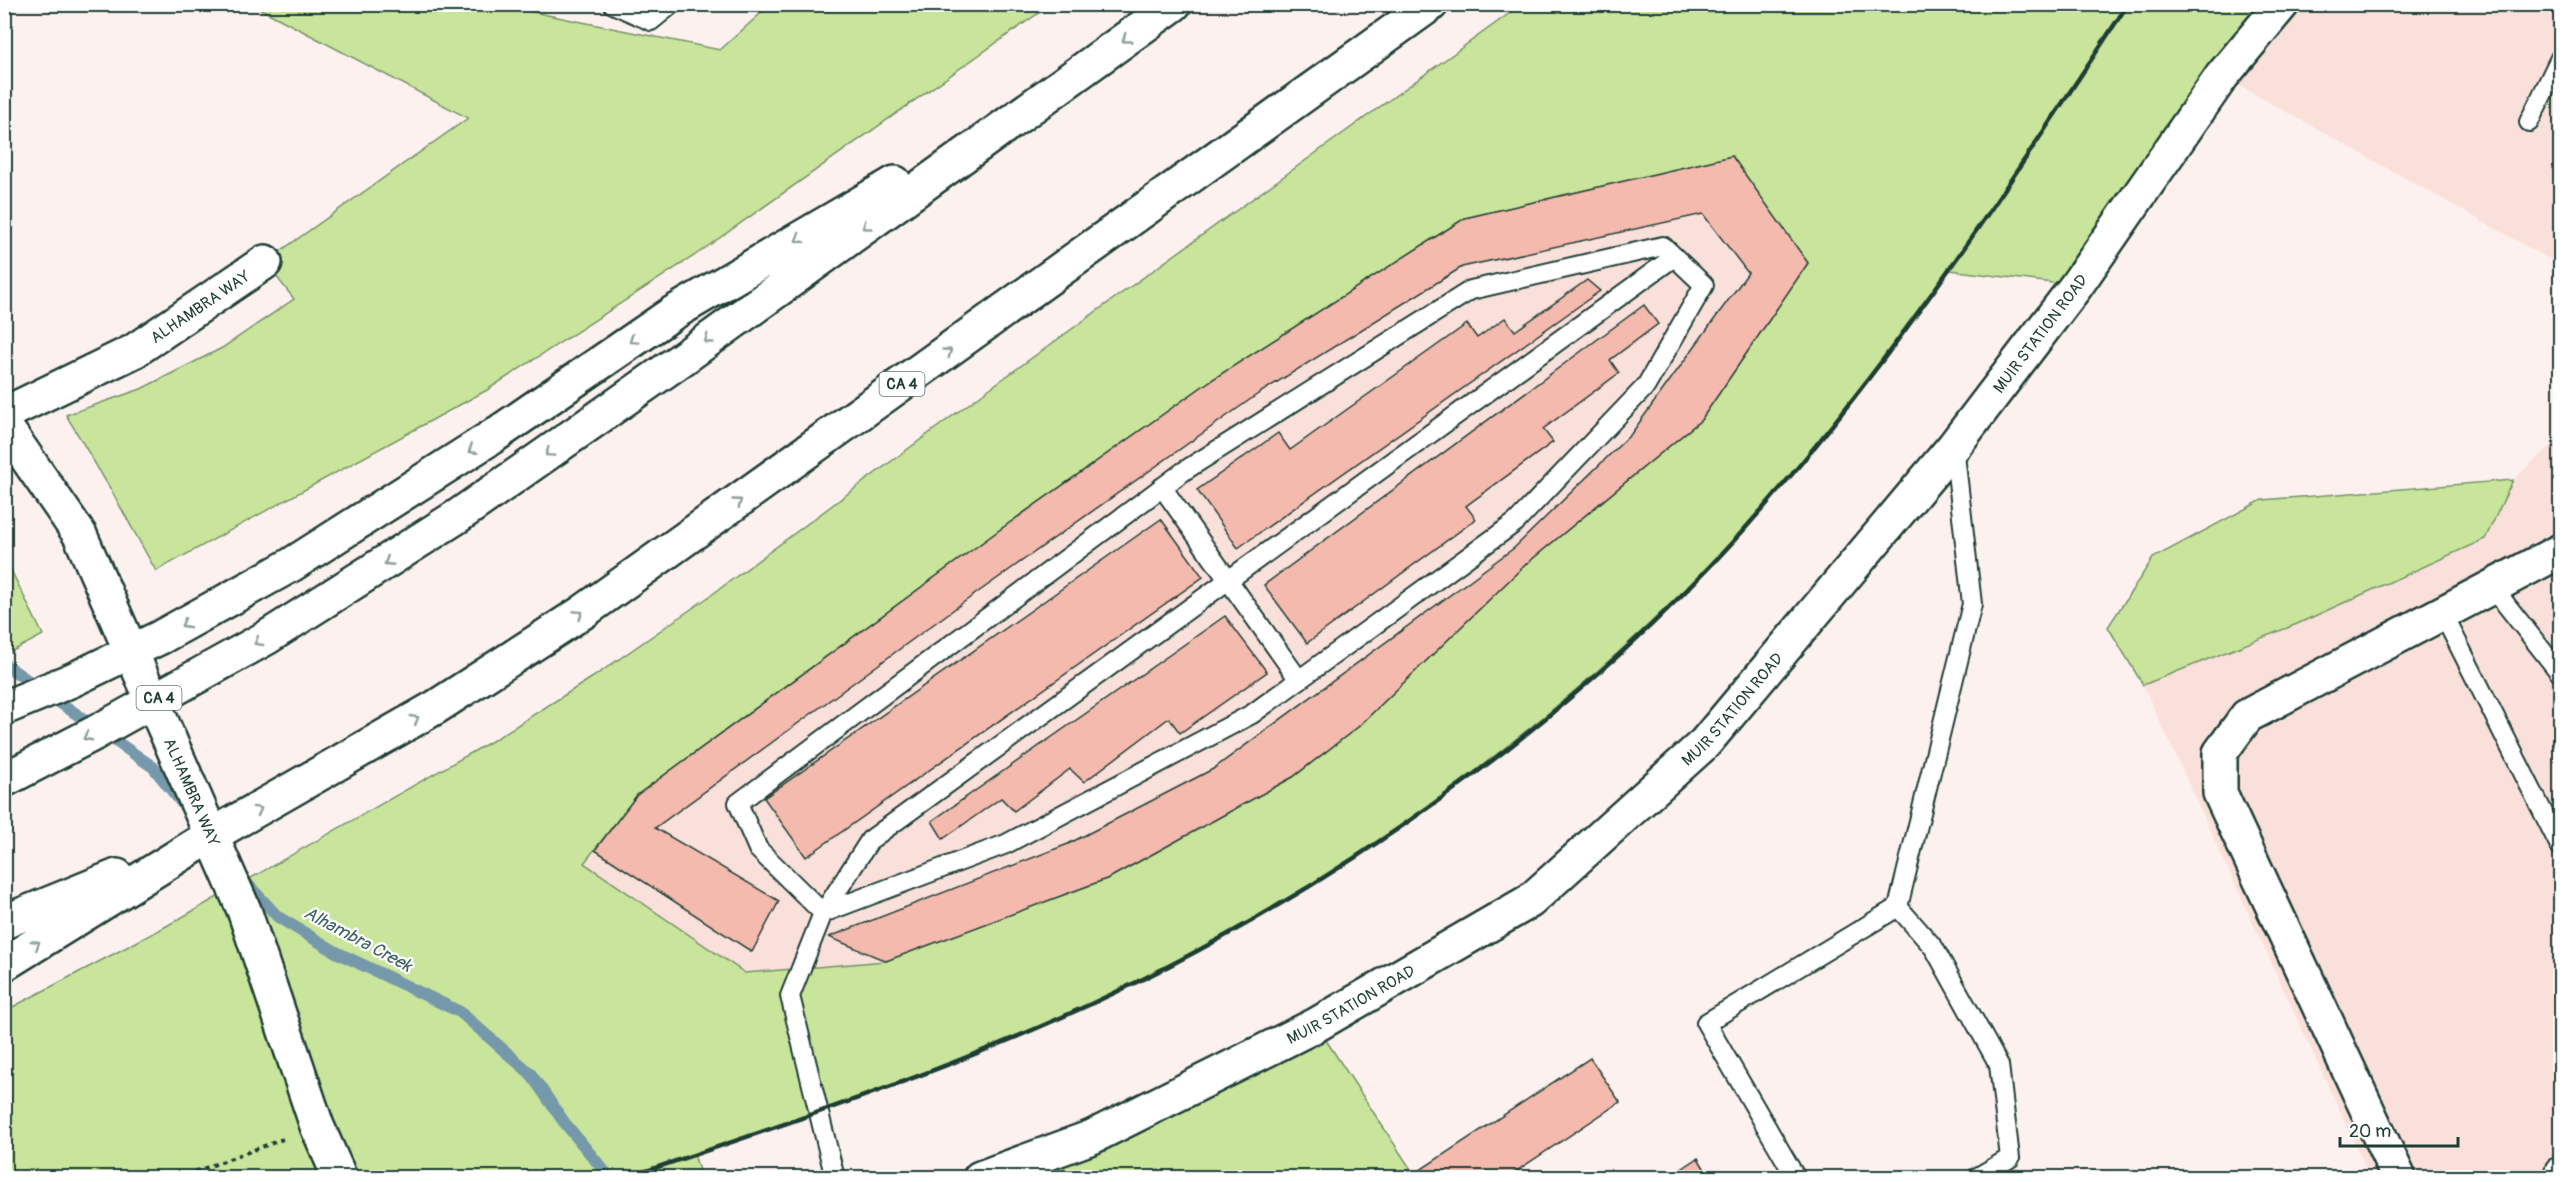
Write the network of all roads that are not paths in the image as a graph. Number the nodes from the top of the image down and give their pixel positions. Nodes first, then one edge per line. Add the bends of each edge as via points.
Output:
1 (613, 4) edge
2 (672, 4) edge
3 (1174, 4) edge
4 (1431, 4) edge
5 (2282, 4) edge
6 (2560, 58) edge
7 (1067, 81) junction
8 (2529, 122) dead end
9 (1674, 257) junction
10 (265, 262) dead end
11 (4, 414) edge
12 (4, 425) edge
13 (1954, 446) junction
14 (1162, 486) junction
15 (2560, 551) edge
16 (1228, 580) junction
17 (2493, 588) junction
18 (2442, 614) junction
19 (2560, 673) edge
20 (1299, 680) junction
21 (4, 708) edge
22 (6, 779) edge
23 (2560, 846) edge
24 (1898, 907) junction
25 (63, 912) junction
26 (823, 913) junction
27 (4, 922) edge
28 (4, 964) edge
29 (340, 1178) edge
30 (835, 1178) edge
31 (980, 1178) edge
32 (1796, 1178) edge
33 (1976, 1178) edge
34 (2399, 1178) edge

1 - 2 lane via 651,21
3 -> 7 main road, CA 4
25 -> 4 main road, CA 4 via 207,838 508,662
5 - 13 main road, MUIR STATION ROAD via 2222,75 2076,286
6 - 8 lane
7 -> 21 main road via 673,313 495,435 291,565 161,637
7 -> 22 main road, CA 4 via 411,548 179,687
9 - 14 lane via 1663,246 1471,290
9 - 16 lane
9 - 20 lane via 1704,285 1646,386 1516,522
10 - 11 main road, ALHAMBRA WAY via 134,351
12 - 29 main road, ALHAMBRA WAY via 80,535 244,910 317,1126
13 - 24 lane via 1972,604
13 - 31 main road, MUIR STATION ROAD via 1706,743 1530,901 1305,1030 1092,1137
14 - 16 lane
14 - 26 lane via 738,803 758,849
15 - 17 main road
16 - 20 lane
16 - 26 lane via 870,840
17 - 18 main road
17 - 19 lane
18 - 23 lane
18 - 34 main road via 2247,716 2220,753 2220,793
20 - 26 lane via 1252,714 1006,844
24 - 32 lane via 1707,1023
24 - 33 lane via 1934,948 1999,1065 2010,1158
25 - 27 main road, CA 4
28 -> 25 main road
26 - 30 lane via 790,996

